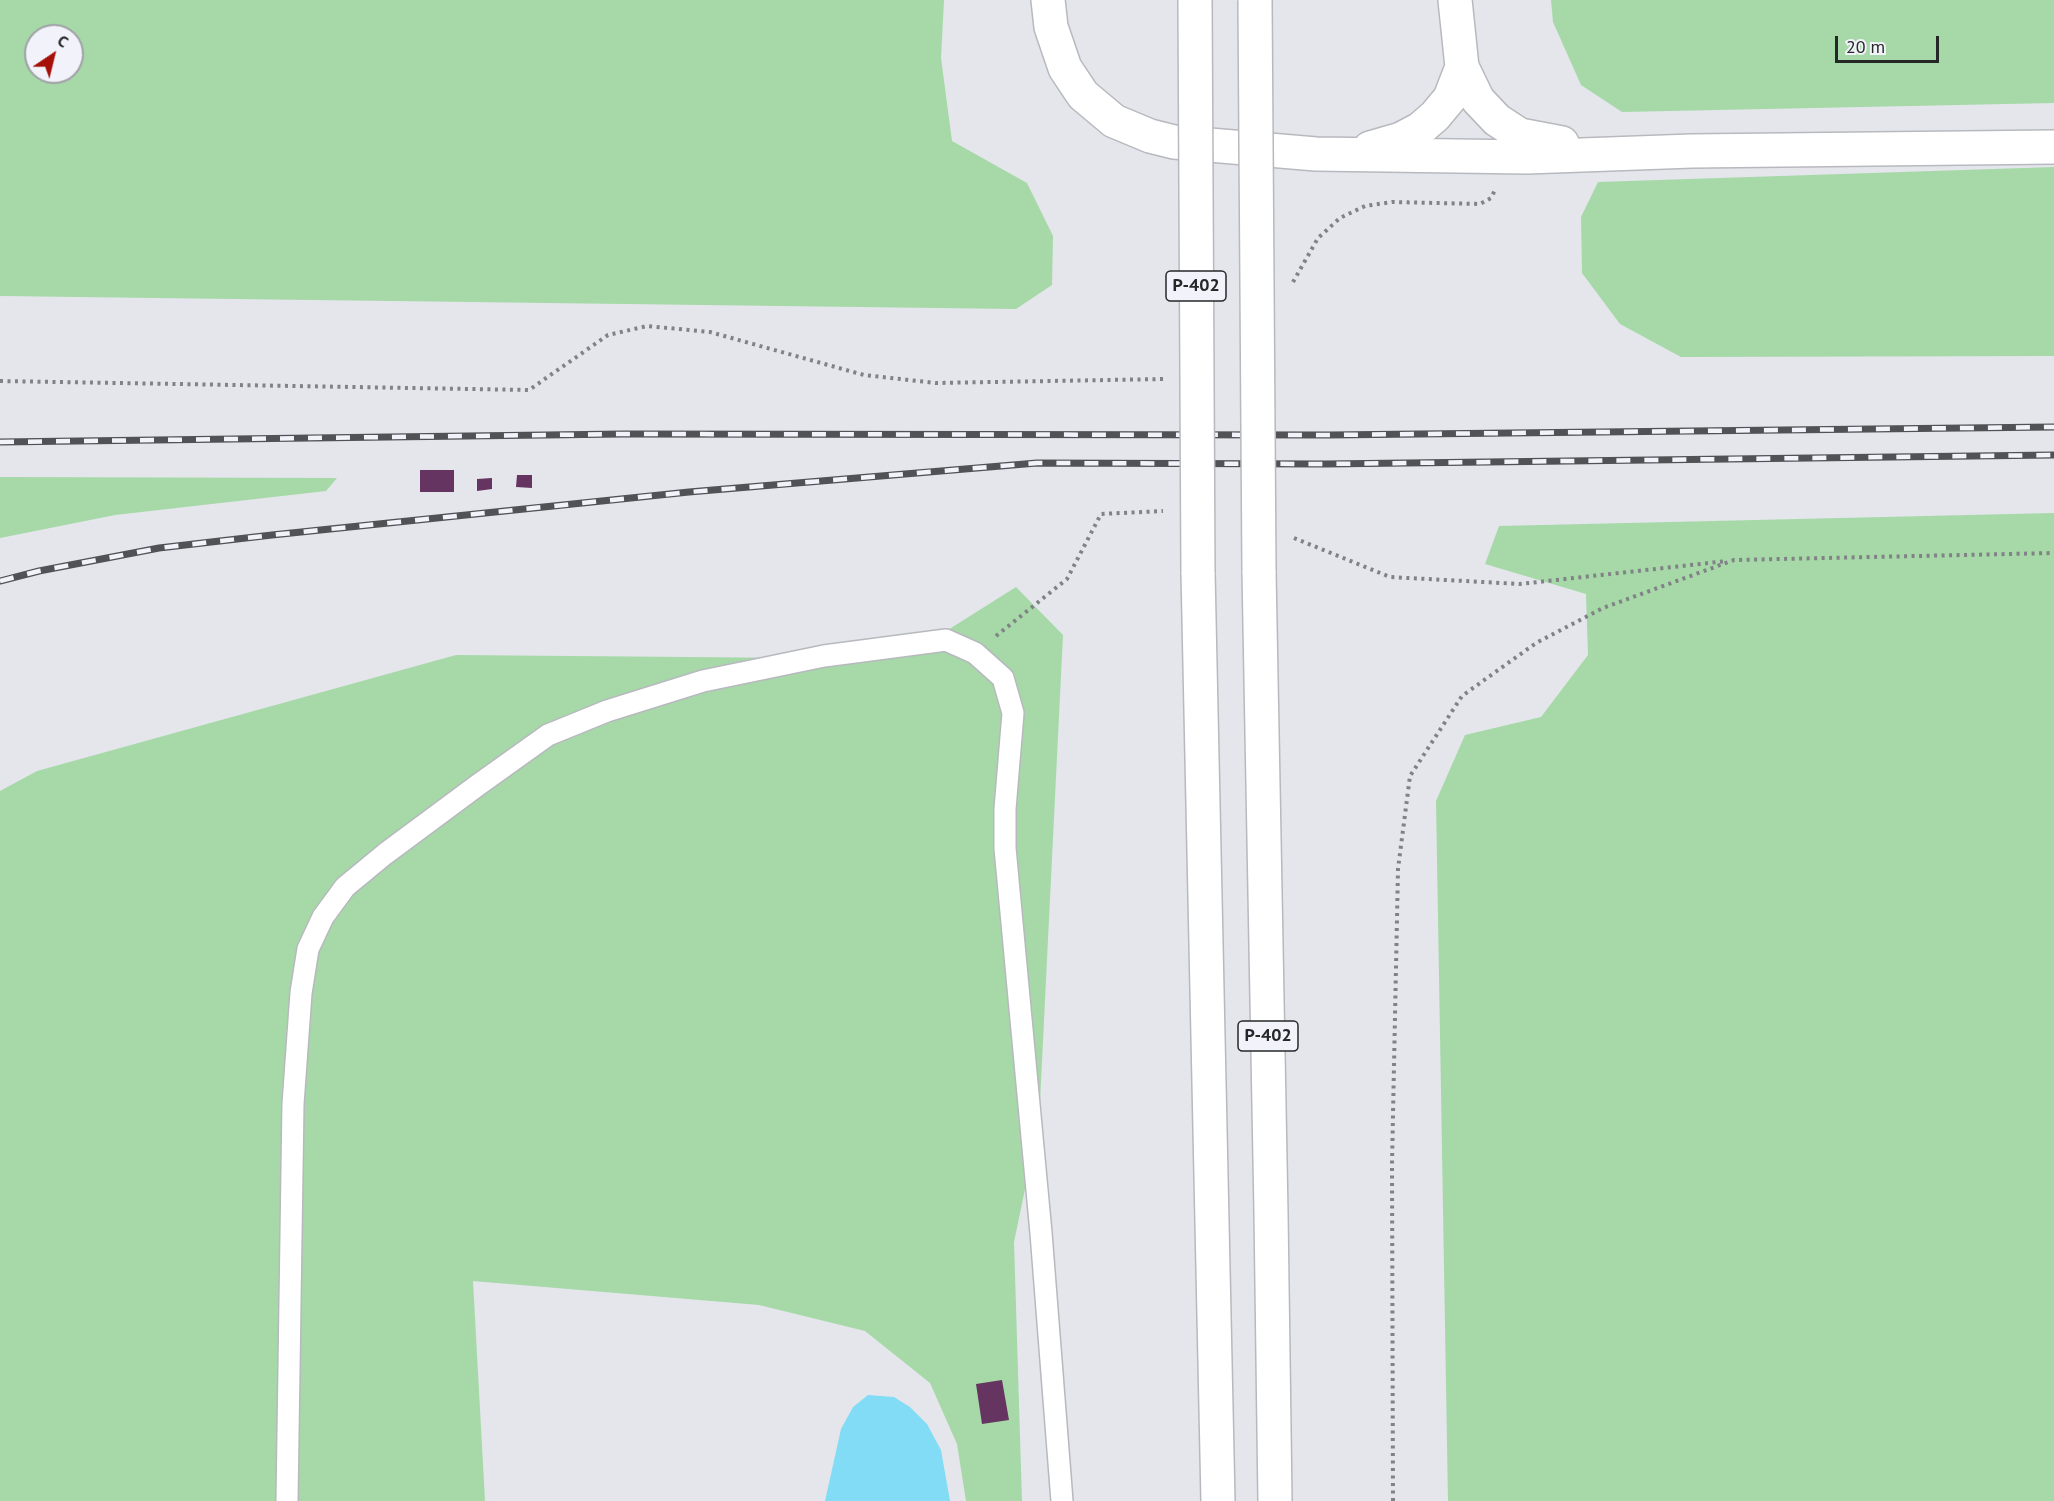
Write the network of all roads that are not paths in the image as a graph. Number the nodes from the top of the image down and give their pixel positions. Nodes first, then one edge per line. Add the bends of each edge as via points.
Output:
1 (1048, 0) edge
2 (1195, 0) edge
3 (1255, 0) edge
4 (1455, 0) edge
5 (1462, 67) junction
6 (2054, 147) edge
7 (1692, 152) junction
8 (1316, 154) junction
9 (286, 1501) edge
10 (1062, 1501) edge
11 (1218, 1501) edge
12 (1275, 1501) edge

1 - 8 main road via 1065,68 1083,95 1114,121 1174,142
2 - 11 main road, Р-402, bridge via 1198,572
3 - 12 main road, Р-402, bridge via 1259,571
4 - 5 main road
5 - 7 main road via 1478,100 1497,120 1520,135 1598,147
5 - 8 main road via 1450,98 1420,129 1379,146
6 - 7 main road
7 - 8 main road via 1508,157
9 - 10 lane via 294,1104 301,993 308,949 323,916 345,887 548,735 607,711 704,681 824,656 946,640 975,653 1003,678 1012,713 1005,848

